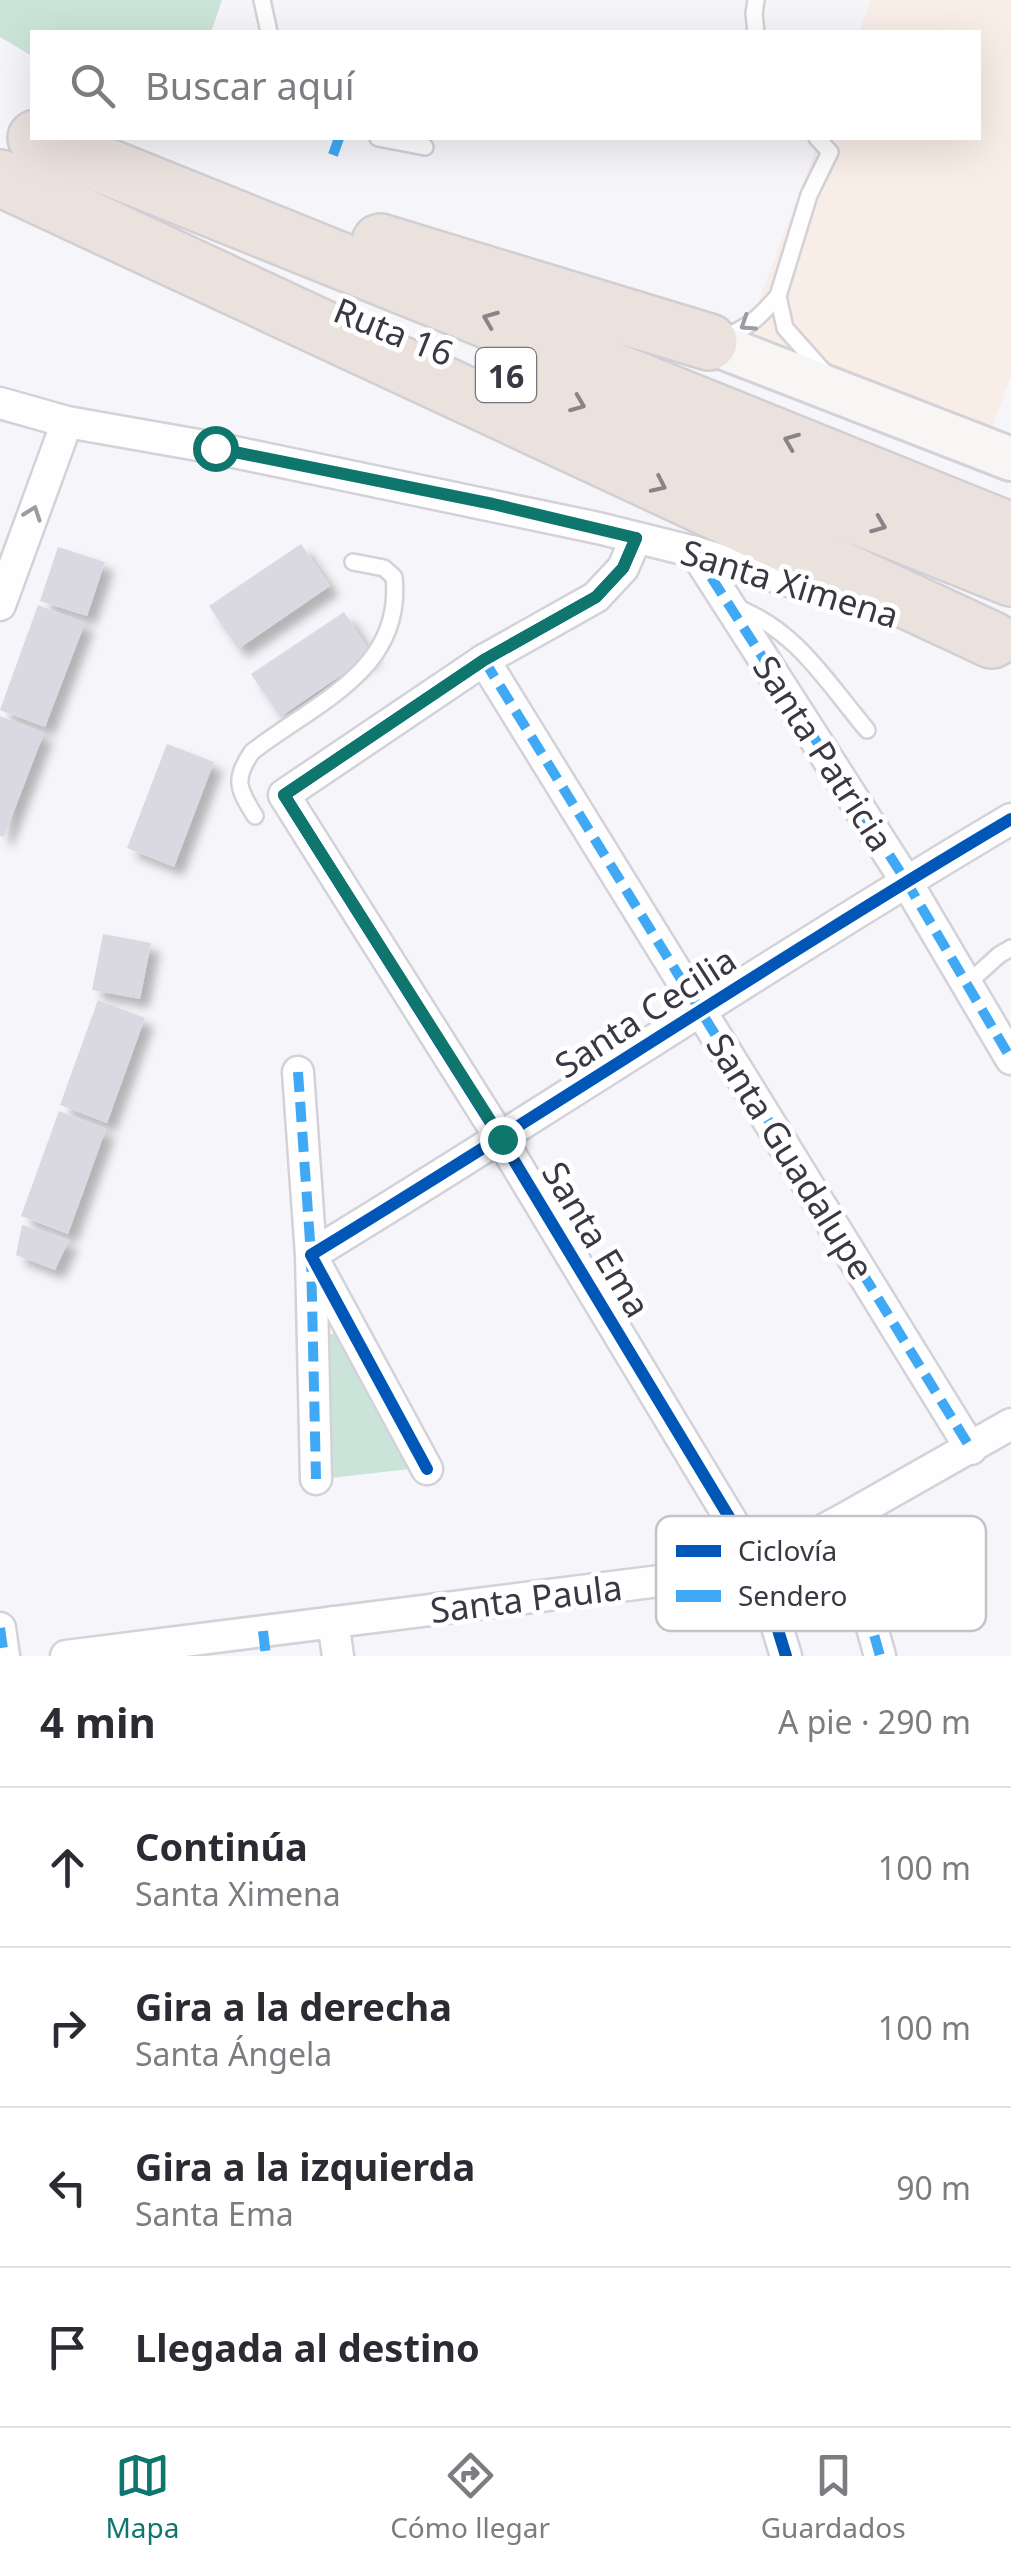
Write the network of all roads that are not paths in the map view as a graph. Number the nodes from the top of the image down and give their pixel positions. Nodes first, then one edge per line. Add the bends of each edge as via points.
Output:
1 (262, 0) edge
2 (756, 0) edge
3 (269, 30) edge
4 (756, 30) edge
5 (0, 124) edge
6 (30, 135) edge
7 (42, 140) edge
8 (388, 140) edge
9 (819, 140) edge
10 (424, 147) dead end
11 (0, 175) edge
12 (141, 178) junction
13 (778, 296) junction
14 (709, 342) junction
15 (845, 394) junction
16 (0, 403) edge
17 (67, 422) junction
18 (1011, 460) edge
19 (1011, 531) edge
20 (636, 538) junction
21 (696, 552) junction
22 (353, 562) dead end
23 (1011, 578) edge
24 (0, 605) edge
25 (730, 605) junction
26 (1002, 644) edge
27 (484, 660) junction
28 (867, 730) dead end
29 (255, 816) dead end
30 (1011, 819) edge
31 (906, 881) junction
32 (1011, 948) edge
33 (967, 984) junction
34 (702, 1010) junction
35 (1011, 1059) edge
36 (298, 1072) dead end
37 (502, 1139) junction
38 (311, 1255) junction
39 (1011, 1424) edge
40 (971, 1449) junction
41 (427, 1468) dead end
42 (316, 1479) dead end
43 (729, 1516) edge
44 (849, 1516) edge
45 (656, 1582) edge
46 (333, 1622) junction
47 (0, 1628) edge
48 (778, 1631) edge
49 (873, 1631) edge
50 (264, 1644) edge
51 (4, 1656) edge
52 (66, 1656) edge
53 (338, 1656) edge
54 (786, 1656) edge
55 (880, 1656) edge

1 - 3 lane
2 - 4 lane
5 - 6 highway, Ruta 16 / 16
7 - 12 highway, Ruta 16 / 16
8 - 10 lane
9 - 13 lane via 830,152
11 -> 23 highway, Ruta 16 / 16
11 -> 26 highway
12 - 14 highway via 434,257
19 -> 12 highway, Ruta 16 / 16
13 -> 14 lane via 742,331
13 - 15 lane via 785,328
14 - 15 main road
15 - 18 main road
16 - 17 street, Santa Ximena
17 - 20 street, Santa Ximena
24 -> 17 street
20 - 21 street, Santa Ximena
20 - 27 street via 623,568 596,597
21 - 25 street, Santa Patricia
21 - 26 street, Santa Ximena
22 - 29 lane via 384,568 394,577 384,638 357,677 252,752 242,766 240,792
25 - 28 lane via 786,634
25 - 31 street, Santa Patricia
27 - 34 street, Santa Guadalupe
27 - 37 street, Santa Ema via 284,795
30 - 31 street, Santa Cecilia
31 - 33 street, Santa Patricia
31 - 34 street, Santa Cecilia
32 - 33 lane
33 - 35 street, Santa Patricia
34 - 37 street, Santa Cecilia
34 - 40 street, Santa Guadalupe
36 - 38 street
37 - 38 street, Santa Cecilia
37 - 43 street, Santa Ema
38 - 41 street
38 - 42 street
39 - 40 street, Santa Paula
40 - 44 street, Santa Paula
45 - 46 street, Santa Paula
46 - 50 street, Santa Paula
46 - 53 street
47 - 51 street
48 - 54 street, Santa Ema
49 - 55 street
50 - 52 street, Santa Paula

